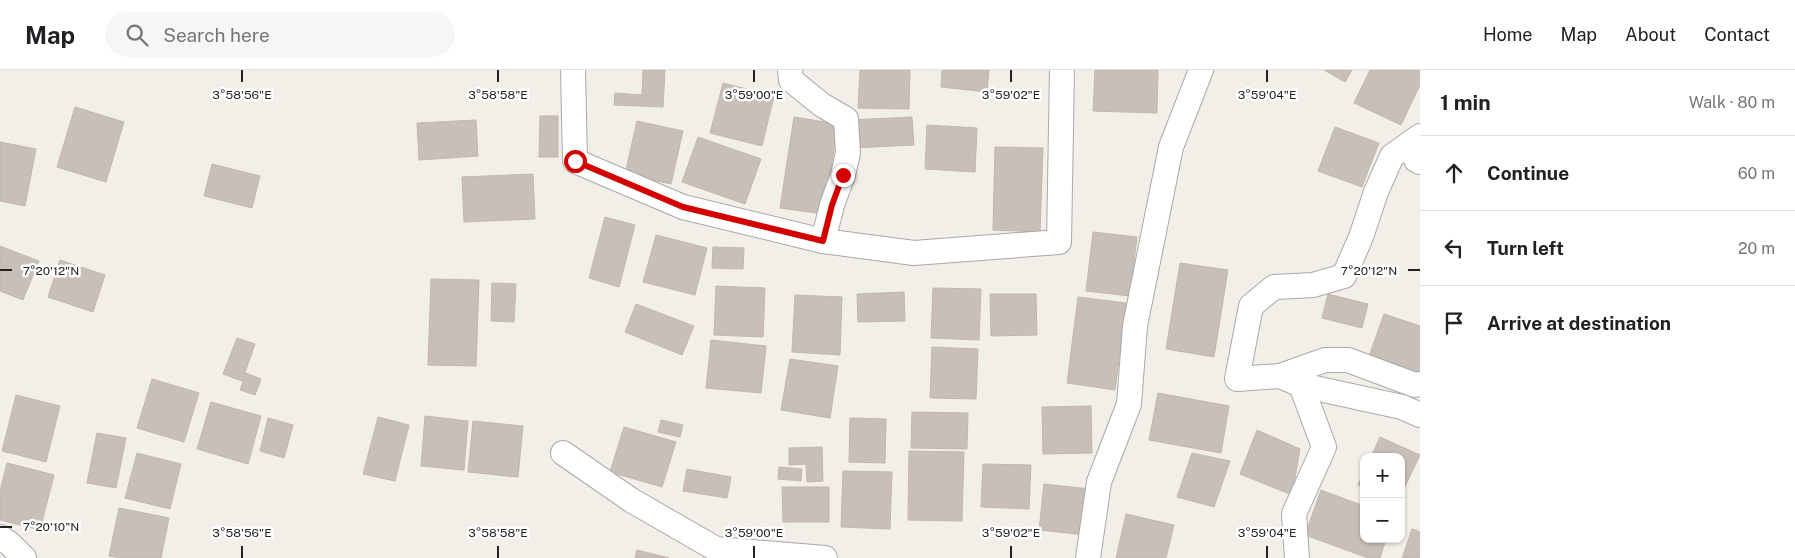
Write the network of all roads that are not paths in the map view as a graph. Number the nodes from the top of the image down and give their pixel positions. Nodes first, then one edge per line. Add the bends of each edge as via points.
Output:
1 (573, 70) edge
2 (790, 70) edge
3 (1062, 70) edge
4 (1201, 70) edge
5 (1418, 147) edge
6 (823, 241) junction
7 (1290, 381) junction
8 (1420, 384) edge
9 (1420, 415) edge
10 (563, 453) dead end
11 (0, 537) edge
12 (24, 558) edge
13 (825, 558) edge
14 (1088, 558) edge
15 (1297, 558) edge

1 - 6 street via 575,161 683,207
2 - 6 street via 791,80 846,119 848,153
3 - 6 street via 1059,242 914,253
4 - 14 street via 1171,147 1135,326 1129,404 1099,482
5 - 7 street via 1392,156 1344,276 1313,285 1274,287 1251,306 1237,379
7 - 8 street via 1325,360 1348,360 1415,385
7 - 9 street via 1402,407
7 - 15 street via 1324,447 1294,514
10 - 13 street via 631,500 716,549
11 - 12 street

